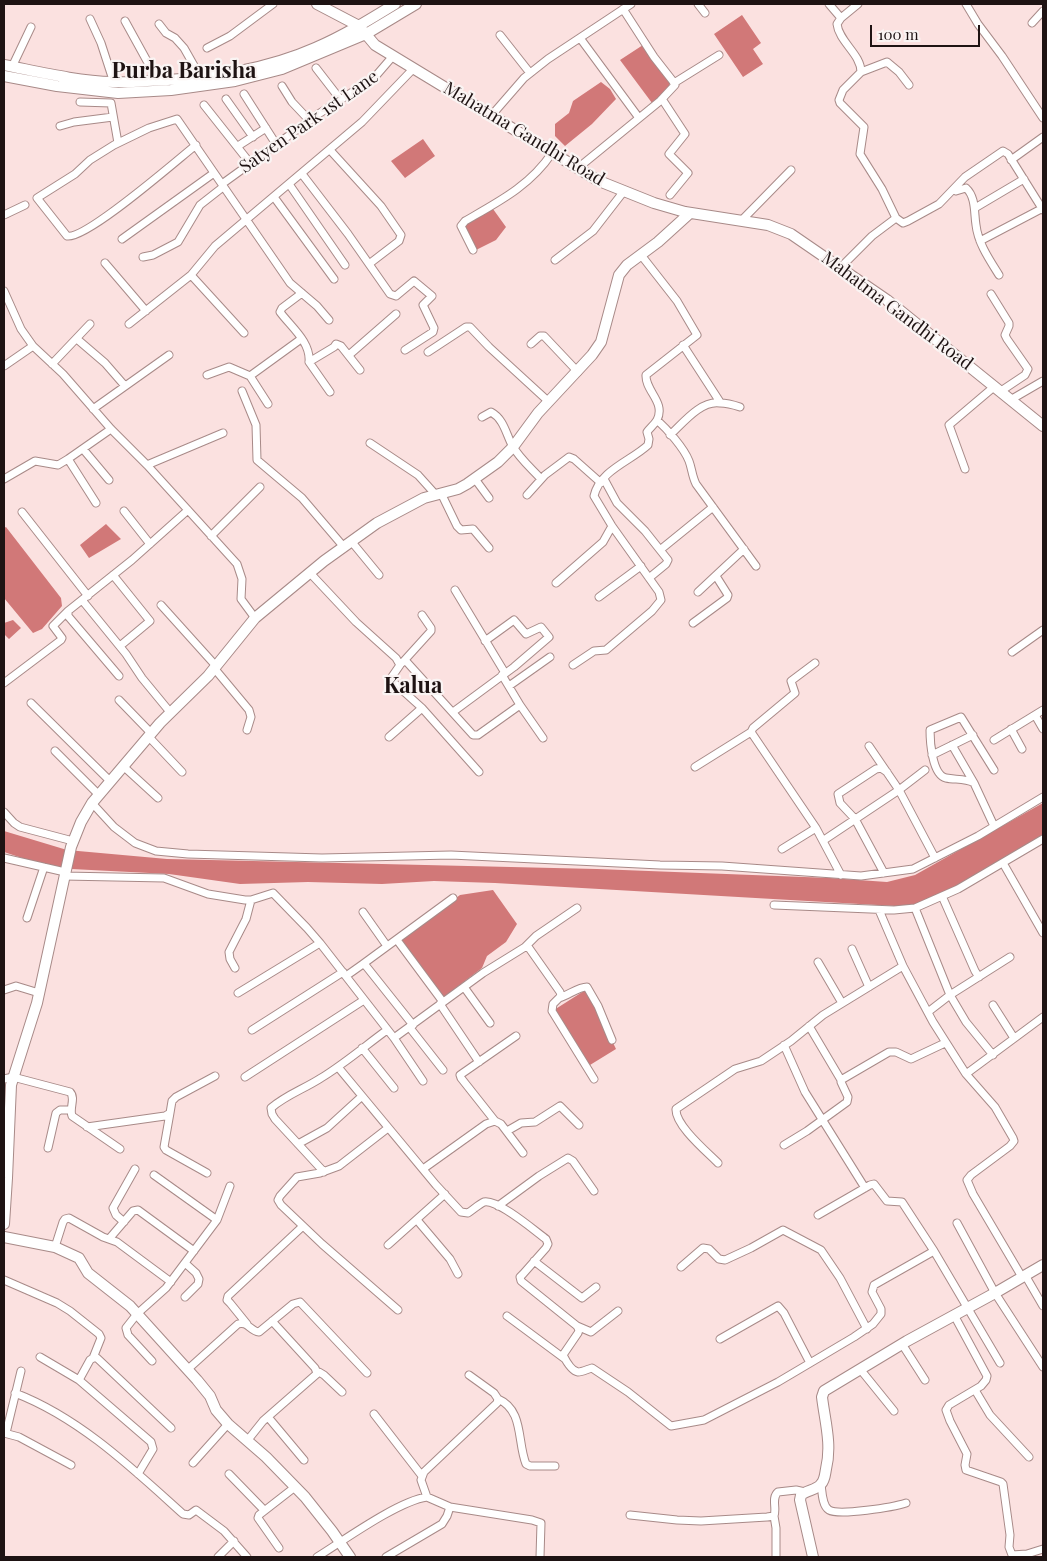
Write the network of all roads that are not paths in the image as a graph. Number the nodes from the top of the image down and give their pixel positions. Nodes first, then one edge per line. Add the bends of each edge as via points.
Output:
1 (273, 4) edge
2 (317, 4) edge
3 (395, 4) edge
4 (416, 4) edge
5 (631, 4) edge
6 (698, 4) edge
7 (829, 4) edge
8 (858, 4) edge
9 (966, 4) edge
10 (623, 9) junction
11 (1043, 11) edge
12 (705, 13) dead end
13 (840, 18) junction
14 (90, 20) dead end
15 (125, 21) dead end
16 (1032, 23) dead end
17 (159, 24) dead end
18 (359, 26) junction
19 (31, 27) dead end
20 (366, 34) junction
21 (500, 35) dead end
22 (580, 38) junction
23 (207, 48) dead end
24 (720, 54) dead end
25 (393, 56) junction
26 (8, 66) edge
27 (316, 68) dead end
28 (413, 69) junction
29 (861, 72) junction
30 (530, 73) junction
31 (4, 76) edge
32 (201, 78) junction
33 (158, 81) junction
34 (674, 83) junction
35 (908, 85) dead end
36 (282, 86) dead end
37 (112, 87) junction
38 (244, 94) dead end
39 (226, 99) dead end
40 (340, 99) junction
41 (662, 99) junction
42 (80, 102) dead end
43 (111, 103) junction
44 (204, 105) dead end
45 (491, 116) junction
46 (113, 117) junction
47 (639, 118) junction
48 (1043, 118) edge
49 (309, 120) junction
50 (60, 126) dead end
51 (266, 128) junction
52 (252, 137) junction
53 (1043, 137) edge
54 (118, 143) junction
55 (276, 144) junction
56 (196, 145) junction
57 (238, 146) junction
58 (330, 150) junction
59 (552, 153) junction
60 (1011, 160) junction
61 (250, 163) junction
62 (578, 168) junction
63 (791, 170) dead end
64 (214, 173) junction
65 (302, 174) junction
66 (1024, 179) junction
67 (289, 184) junction
68 (222, 186) junction
69 (953, 190) junction
70 (624, 191) junction
71 (670, 195) dead end
72 (274, 197) junction
73 (25, 205) dead end
74 (975, 208) junction
75 (1043, 209) edge
76 (690, 213) junction
77 (4, 215) edge
78 (896, 218) junction
79 (247, 221) junction
80 (741, 221) junction
81 (122, 239) dead end
82 (980, 241) junction
83 (473, 250) dead end
84 (641, 255) junction
85 (143, 257) dead end
86 (555, 260) dead end
87 (104, 263) dead end
88 (369, 264) junction
89 (346, 265) dead end
90 (840, 268) junction
91 (191, 275) junction
92 (999, 275) dead end
93 (334, 279) dead end
94 (4, 292) edge
95 (302, 293) junction
96 (991, 294) dead end
97 (146, 311) junction
98 (396, 314) dead end
99 (329, 320) dead end
100 (90, 324) dead end
101 (129, 324) dead end
102 (244, 333) dead end
103 (301, 338) junction
104 (77, 339) junction
105 (532, 344) dead end
106 (33, 346) junction
107 (683, 346) junction
108 (405, 350) dead end
109 (428, 352) dead end
110 (169, 355) dead end
111 (349, 355) junction
112 (308, 362) junction
113 (52, 364) junction
114 (4, 366) edge
115 (360, 370) dead end
116 (578, 372) junction
117 (207, 375) dead end
118 (250, 376) junction
119 (1043, 381) edge
120 (125, 386) junction
121 (998, 388) junction
122 (242, 391) dead end
123 (330, 392) dead end
124 (1012, 399) junction
125 (549, 402) junction
126 (720, 402) junction
127 (268, 404) dead end
128 (740, 406) dead end
129 (93, 409) junction
130 (482, 417) dead end
131 (657, 420) junction
132 (1043, 426) edge
133 (110, 429) junction
134 (222, 433) dead end
135 (670, 435) junction
136 (370, 443) dead end
137 (513, 447) junction
138 (83, 449) junction
139 (68, 459) junction
140 (146, 465) junction
141 (965, 470) dead end
142 (4, 479) edge
143 (475, 479) junction
144 (541, 479) junction
145 (109, 480) dead end
146 (602, 481) junction
147 (260, 487) dead end
148 (438, 494) junction
149 (527, 495) dead end
150 (489, 498) dead end
151 (96, 503) dead end
152 (713, 507) junction
153 (188, 510) junction
154 (124, 511) dead end
155 (22, 512) dead end
156 (612, 526) junction
157 (211, 536) junction
158 (150, 544) junction
159 (347, 544) junction
160 (489, 548) dead end
161 (744, 549) junction
162 (660, 550) junction
163 (641, 566) junction
164 (756, 566) dead end
165 (310, 573) junction
166 (113, 575) junction
167 (379, 575) dead end
168 (716, 576) junction
169 (649, 578) junction
170 (556, 583) dead end
171 (454, 590) dead end
172 (698, 592) dead end
173 (599, 597) dead end
174 (85, 598) junction
175 (161, 605) dead end
176 (68, 612) junction
177 (422, 615) dead end
178 (255, 618) junction
179 (693, 623) dead end
180 (1043, 630) edge
181 (486, 641) junction
182 (120, 646) junction
183 (1012, 652) dead end
184 (550, 657) dead end
185 (402, 662) junction
186 (815, 664) dead end
187 (573, 665) dead end
188 (215, 667) junction
189 (504, 674) junction
190 (120, 676) dead end
191 (4, 683) edge
192 (510, 686) junction
193 (119, 700) dead end
194 (32, 703) dead end
195 (520, 705) junction
196 (422, 708) junction
197 (1043, 710) edge
198 (170, 712) junction
199 (453, 712) junction
200 (1035, 715) junction
201 (1011, 729) junction
202 (1043, 729) edge
203 (247, 730) dead end
204 (751, 732) junction
205 (150, 735) junction
206 (972, 735) junction
207 (389, 737) dead end
208 (543, 738) dead end
209 (994, 740) dead end
210 (952, 745) junction
211 (869, 746) dead end
212 (1022, 749) dead end
213 (55, 751) dead end
214 (932, 755) junction
215 (123, 766) junction
216 (695, 767) dead end
217 (926, 770) dead end
218 (994, 770) dead end
219 (182, 772) dead end
220 (479, 772) dead end
221 (887, 772) junction
222 (110, 780) junction
223 (974, 783) junction
224 (899, 790) junction
225 (1043, 797) edge
226 (158, 798) dead end
227 (95, 799) junction
228 (4, 812) edge
229 (855, 819) junction
230 (994, 826) junction
231 (816, 828) junction
232 (1043, 839) edge
233 (824, 840) junction
234 (72, 844) junction
235 (782, 849) dead end
236 (4, 858) edge
237 (936, 858) junction
238 (1003, 863) junction
239 (44, 867) junction
240 (65, 871) junction
241 (884, 873) junction
242 (841, 875) junction
243 (942, 896) junction
244 (453, 898) dead end
245 (251, 900) junction
246 (774, 905) dead end
247 (577, 908) dead end
248 (915, 908) junction
249 (879, 910) junction
250 (363, 912) dead end
251 (27, 918) dead end
252 (1043, 933) edge
253 (397, 940) junction
254 (320, 943) junction
255 (387, 946) junction
256 (525, 947) junction
257 (852, 948) dead end
258 (1010, 957) dead end
259 (818, 962) dead end
260 (363, 964) junction
261 (903, 966) junction
262 (235, 968) dead end
263 (344, 974) junction
264 (979, 977) junction
265 (464, 987) junction
266 (870, 987) junction
267 (4, 990) edge
268 (39, 993) junction
269 (238, 993) dead end
270 (950, 995) junction
271 (560, 998) junction
272 (364, 1000) junction
273 (442, 1003) junction
274 (842, 1003) junction
275 (993, 1005) dead end
276 (928, 1012) junction
277 (1043, 1018) edge
278 (490, 1022) dead end
279 (412, 1026) junction
280 (809, 1026) junction
281 (252, 1030) dead end
282 (386, 1030) junction
283 (516, 1036) dead end
284 (394, 1038) junction
285 (1014, 1038) junction
286 (612, 1040) dead end
287 (945, 1043) junction
288 (784, 1045) junction
289 (362, 1048) junction
290 (993, 1055) junction
291 (479, 1062) junction
292 (338, 1067) junction
293 (443, 1070) dead end
294 (966, 1074) junction
295 (215, 1076) dead end
296 (9, 1078) edge
297 (245, 1078) dead end
298 (594, 1079) dead end
299 (841, 1080) junction
300 (423, 1081) dead end
301 (394, 1088) dead end
302 (361, 1097) junction
303 (7, 1100) edge
304 (71, 1110) junction
305 (170, 1113) junction
306 (823, 1120) junction
307 (495, 1121) junction
308 (579, 1125) dead end
309 (87, 1127) junction
310 (388, 1128) junction
311 (507, 1132) junction
312 (298, 1144) junction
313 (784, 1144) dead end
314 (48, 1148) dead end
315 (120, 1149) dead end
316 (523, 1153) dead end
317 (718, 1163) dead end
318 (135, 1168) dead end
319 (423, 1169) junction
320 (6, 1171) edge
321 (324, 1172) junction
322 (207, 1174) dead end
323 (154, 1175) dead end
324 (230, 1186) dead end
325 (865, 1188) junction
326 (594, 1191) dead end
327 (445, 1194) junction
328 (498, 1206) junction
329 (818, 1215) dead end
330 (217, 1220) junction
331 (417, 1220) junction
332 (124, 1222) junction
333 (957, 1222) dead end
334 (4, 1224) edge
335 (303, 1226) junction
336 (4, 1237) edge
337 (109, 1239) junction
338 (388, 1245) dead end
339 (56, 1246) junction
340 (194, 1251) junction
341 (934, 1251) junction
342 (534, 1261) junction
343 (184, 1263) junction
344 (1043, 1265) edge
345 (681, 1267) dead end
346 (458, 1274) dead end
347 (1024, 1276) junction
348 (4, 1280) edge
349 (171, 1282) junction
350 (596, 1287) dead end
351 (995, 1293) junction
352 (185, 1297) dead end
353 (1043, 1306) edge
354 (968, 1308) junction
355 (398, 1310) dead end
356 (618, 1311) dead end
357 (137, 1314) junction
358 (954, 1315) junction
359 (507, 1316) dead end
360 (272, 1321) junction
361 (247, 1324) junction
362 (578, 1326) junction
363 (870, 1326) junction
364 (720, 1339) dead end
365 (902, 1344) junction
366 (40, 1357) dead end
367 (93, 1358) junction
368 (565, 1359) junction
369 (152, 1361) dead end
370 (810, 1363) junction
371 (1000, 1363) dead end
372 (1043, 1367) edge
373 (860, 1369) junction
374 (187, 1370) junction
375 (21, 1371) dead end
376 (317, 1373) junction
377 (368, 1373) dead end
378 (469, 1375) dead end
379 (79, 1380) junction
380 (925, 1380) dead end
381 (976, 1390) junction
382 (342, 1392) dead end
383 (15, 1393) junction
384 (498, 1399) junction
385 (894, 1411) dead end
386 (374, 1414) dead end
387 (268, 1417) junction
388 (228, 1424) junction
389 (171, 1428) dead end
390 (5, 1433) edge
391 (247, 1440) junction
392 (1029, 1457) dead end
393 (304, 1460) dead end
394 (193, 1463) dead end
395 (71, 1465) dead end
396 (555, 1466) dead end
397 (138, 1474) junction
398 (229, 1474) dead end
399 (422, 1476) junction
400 (822, 1484) junction
401 (295, 1487) junction
402 (806, 1492) junction
403 (427, 1497) junction
404 (906, 1503) dead end
405 (450, 1508) junction
406 (264, 1510) junction
407 (630, 1515) dead end
408 (774, 1516) junction
409 (234, 1541) junction
410 (340, 1543) junction
411 (278, 1548) dead end
412 (1043, 1549) edge
413 (1027, 1556) edge
414 (218, 1557) edge
415 (247, 1557) edge
416 (317, 1557) edge
417 (350, 1557) edge
418 (386, 1557) edge
419 (540, 1557) edge
420 (776, 1557) edge
421 (813, 1557) edge

1 - 23 street via 230,36
2 - 18 street, Mahatma Gandhi Road
3 - 18 street
4 - 20 street
5 - 10 street
6 - 12 street
7 - 13 street
8 - 13 street
9 - 48 street
10 - 22 street
10 - 34 street
11 - 16 street
13 - 29 street via 838,29 860,64
14 - 37 street via 101,43
15 - 33 street
17 - 32 street via 184,48
18 - 20 street, Mahatma Gandhi Road
18 - 32 street via 315,48 270,64
19 - 26 street
20 - 25 street, Mahatma Gandhi Road via 375,45
20 - 37 street via 254,78 171,90
21 - 30 street
22 - 30 street
22 - 47 street
24 - 34 street
25 - 28 street, Mahatma Gandhi Road
25 - 40 street, Satyen Park 1st Lane via 374,78
26 - 37 street
27 - 40 street
28 - 45 street, Mahatma Gandhi Road
28 - 58 street
29 - 35 street via 887,62
29 - 78 street via 842,90 839,100 864,127 860,154
30 - 45 street
31 - 37 street via 57,86
32 - 33 street
33 - 37 street
34 - 41 street via 674,88
36 - 49 street
37 - 43 street
38 - 51 street
39 - 52 street
40 - 49 street, Satyen Park 1st Lane
41 - 47 street
41 - 71 street via 685,134 669,154 688,173
42 - 43 street
43 - 46 street
44 - 57 street
45 - 59 street, Mahatma Gandhi Road
46 - 50 street
46 - 54 street
47 - 62 street
49 - 55 street, Satyen Park 1st Lane
51 - 52 street
51 - 55 street
52 - 57 street
53 - 60 street
54 - 56 street via 148,128 177,119
54 - 56 street via 37,198 67,236 83,232 133,198
55 - 61 street, Satyen Park 1st Lane
56 - 64 street
57 - 61 street
58 - 65 street
58 - 88 street via 381,206 401,235 400,241
59 - 62 street, Mahatma Gandhi Road
59 - 83 street via 531,179 461,226
60 - 66 street
60 - 69 street via 1006,152 1001,152 965,177
61 - 68 street, Satyen Park 1st Lane
62 - 70 street, Mahatma Gandhi Road
63 - 80 street
64 - 68 street
64 - 81 street
65 - 67 street
65 - 88 street
66 - 74 street
66 - 75 street
67 - 72 street
67 - 89 street
68 - 79 street
68 - 85 street, Satyen Park 1st Lane via 200,205 178,242
69 - 74 street via 968,189
69 - 78 street via 940,204 908,221 903,223
70 - 76 street, Mahatma Gandhi Road
70 - 86 street via 593,231
72 - 79 street
72 - 93 street
73 - 77 street
74 - 82 street
75 - 82 street
76 - 80 street, Mahatma Gandhi Road
76 - 84 street
78 - 90 street via 872,236
79 - 91 street via 211,250
79 - 95 street via 290,283
80 - 90 street, Mahatma Gandhi Road via 791,234
82 - 92 street
84 - 107 street via 674,295 697,333
84 - 116 street via 619,275 601,342
87 - 97 street
88 - 108 street via 394,297 414,280 432,296 424,305 433,332
90 - 121 street, Mahatma Gandhi Road via 888,300
91 - 97 street
91 - 102 street
94 - 106 street via 21,330
95 - 99 street
95 - 103 street via 280,310
96 - 121 street via 1009,323 1005,335 1028,369 1025,375
97 - 101 street
98 - 111 street
100 - 104 street
103 - 112 street via 308,351
103 - 118 street
104 - 113 street
104 - 120 street via 105,362
105 - 116 street via 544,336
106 - 113 street
106 - 114 street
107 - 126 street
107 - 131 street via 646,376 658,403
109 - 125 street via 470,327
110 - 120 street
111 - 112 street via 336,344
111 - 115 street
112 - 123 street
113 - 129 street
116 - 125 street
117 - 118 street via 228,367
118 - 127 street
119 - 124 street
120 - 129 street
121 - 124 street, Mahatma Gandhi Road
121 - 141 street via 949,425
122 - 159 street via 256,425 257,460 302,498
124 - 132 street, Mahatma Gandhi Road
125 - 137 street
126 - 128 street
126 - 135 street via 700,408
129 - 133 street
130 - 137 street via 494,413
131 - 135 street
131 - 146 street via 647,432 649,442 646,447
133 - 138 street
133 - 140 street
134 - 140 street
135 - 152 street via 686,456 691,475
136 - 148 street via 418,475
137 - 143 street
137 - 144 street
138 - 139 street
138 - 145 street
139 - 142 street via 56,465 35,461
139 - 151 street
140 - 153 street
143 - 148 street
143 - 150 street
144 - 146 street via 569,457
144 - 149 street
146 - 156 street via 594,496
146 - 162 street via 617,503
147 - 157 street
148 - 159 street via 377,523
148 - 160 street via 460,529 472,530
152 - 161 street
152 - 162 street
153 - 157 street
153 - 158 street
154 - 158 street
155 - 174 street
156 - 163 street
156 - 170 street via 603,542
157 - 178 street via 241,573 241,599
158 - 166 street
159 - 165 street
159 - 167 street
161 - 164 street
161 - 168 street
162 - 169 street via 668,561
163 - 169 street
163 - 173 street
165 - 178 street
165 - 185 street via 356,622
166 - 174 street
166 - 182 street via 150,621
168 - 172 street
168 - 179 street via 727,598
169 - 187 street via 662,597 660,603 606,650 594,651
171 - 181 street
174 - 176 street
174 - 182 street
175 - 188 street
176 - 190 street via 68,616
176 - 191 street via 53,626 61,640
177 - 185 street via 431,631
178 - 188 street
180 - 183 street
181 - 189 street
181 - 189 street via 514,620 526,634 541,627 549,637
182 - 198 street
184 - 192 street
185 - 196 street via 391,680
185 - 199 street
186 - 204 street via 791,681 795,693
188 - 198 street
188 - 203 street via 249,710 251,717
189 - 192 street
189 - 199 street
192 - 195 street
193 - 205 street
194 - 222 street
195 - 199 street via 476,735
195 - 208 street
196 - 207 street
196 - 220 street
197 - 200 street
198 - 205 street
200 - 201 street
200 - 202 street
201 - 209 street
201 - 212 street
204 - 216 street
204 - 231 street
205 - 215 street
205 - 219 street
206 - 210 street
206 - 214 street via 959,716 930,730
206 - 218 street
210 - 214 street
210 - 223 street
211 - 221 street
213 - 227 street
214 - 223 street via 942,777
215 - 222 street
215 - 226 street
217 - 224 street
221 - 224 street
221 - 229 street via 881,768 876,770 838,794 840,803
222 - 227 street
223 - 230 street
224 - 229 street
224 - 237 street
225 - 230 street
227 - 234 street
227 - 242 street via 114,827 135,843 149,850 180,854 322,858 451,855 722,866
228 - 234 street via 20,827
229 - 233 street
229 - 241 street
230 - 237 street
231 - 233 street
231 - 235 street
232 - 238 street
233 - 242 street
234 - 240 street
236 - 239 street
237 - 241 street via 913,868
238 - 243 street
238 - 252 street
239 - 240 street
239 - 251 street
240 - 245 street via 164,878 208,894
240 - 268 street
241 - 242 street
243 - 248 street
243 - 264 street
244 - 253 street
245 - 254 street via 273,893
245 - 262 street via 246,919 229,952
246 - 249 street
247 - 256 street
248 - 249 street
248 - 270 street
249 - 261 street
250 - 255 street
253 - 255 street
253 - 273 street
254 - 263 street
254 - 269 street
255 - 260 street
256 - 265 street
256 - 271 street via 532,950 560,992
257 - 266 street
258 - 264 street
259 - 274 street
260 - 263 street
260 - 279 street
261 - 266 street
261 - 276 street
263 - 272 street
263 - 281 street
264 - 270 street
265 - 273 street
265 - 278 street
266 - 274 street
267 - 268 street via 16,986
268 - 296 street
270 - 276 street
270 - 290 street via 966,1022
271 - 286 street via 587,987
271 - 298 street via 553,1004 552,1012
272 - 282 street
272 - 297 street
273 - 279 street
273 - 291 street
274 - 280 street
275 - 285 street
276 - 287 street
277 - 285 street
279 - 284 street
279 - 293 street
280 - 288 street
280 - 299 street
282 - 284 street
282 - 289 street
283 - 291 street
284 - 300 street
285 - 290 street
287 - 294 street
287 - 299 street via 911,1059 889,1052
288 - 306 street via 805,1092
288 - 317 street via 761,1061 724,1075 675,1111 685,1128
289 - 292 street
289 - 301 street
290 - 294 street
291 - 307 street via 462,1073 461,1078
292 - 302 street
292 - 312 street via 271,1108 275,1119
294 - 347 street via 995,1107 1014,1141 971,1175 967,1183
295 - 305 street via 174,1100
296 - 303 street
296 - 304 street via 70,1092
299 - 306 street via 848,1100
302 - 310 street
302 - 312 street via 327,1128
303 - 320 street
304 - 309 street via 72,1116
304 - 314 street via 56,1113
305 - 309 street
305 - 322 street via 164,1147
306 - 313 street
306 - 325 street
307 - 311 street
307 - 319 street
308 - 311 street via 560,1106 535,1122 521,1123
309 - 315 street
310 - 319 street
310 - 321 street via 345,1162
311 - 316 street
312 - 321 street
318 - 332 street via 113,1208
319 - 327 street
320 - 334 street
321 - 335 street via 297,1177 280,1196 278,1202
323 - 330 street
324 - 330 street
325 - 329 street
325 - 341 street via 874,1184 887,1201 902,1202
326 - 328 street via 568,1158
327 - 328 street via 464,1214 486,1202
327 - 331 street
328 - 342 street via 510,1211 548,1242
330 - 340 street
331 - 338 street
331 - 346 street via 450,1259
332 - 337 street
332 - 340 street via 138,1210
333 - 351 street
335 - 355 street
335 - 361 street via 228,1296 227,1300
336 - 339 street
337 - 339 street via 68,1218 63,1222
337 - 349 street
339 - 357 street via 79,1258 88,1272
340 - 343 street
341 - 354 street
341 - 363 street via 874,1286 872,1292 881,1310
342 - 350 street via 582,1298
342 - 362 street via 520,1277 521,1281
343 - 349 street
343 - 352 street via 200,1279
344 - 347 street
345 - 363 street via 704,1248 725,1260 783,1230 821,1250
347 - 351 street
347 - 353 street
348 - 367 street via 57,1303 99,1334 101,1338
349 - 357 street
351 - 354 street
351 - 372 street
354 - 358 street
354 - 371 street
356 - 362 street via 591,1332
357 - 369 street via 126,1331
357 - 374 street
358 - 365 street
358 - 381 street via 987,1376 984,1384
359 - 368 street
360 - 361 street via 259,1332
360 - 376 street
360 - 377 street via 300,1302
361 - 374 street via 238,1324
362 - 368 street via 578,1333 565,1352
363 - 370 street
364 - 370 street via 778,1306
365 - 373 street
365 - 380 street
366 - 379 street
367 - 379 street
367 - 389 street via 101,1361
368 - 370 street via 576,1371 592,1368 674,1426 704,1420
373 - 385 street
373 - 400 street via 828,1387 822,1396 830,1455
374 - 388 street via 206,1390
375 - 383 street
376 - 382 street via 321,1372
376 - 387 street
378 - 384 street
379 - 397 street via 153,1444
381 - 392 street via 990,1415
381 - 413 street via 946,1410 967,1454 966,1470 1003,1484 1009,1547 1012,1555
383 - 390 street
383 - 397 street via 71,1422
384 - 396 street via 515,1414 526,1464
384 - 399 street
386 - 399 street
387 - 391 street
387 - 393 street
388 - 391 street
388 - 394 street
390 - 395 street
391 - 401 street
397 - 409 street via 183,1514 196,1510
398 - 406 street
399 - 403 street
400 - 402 street
400 - 404 street via 825,1506 832,1511 884,1508
401 - 406 street
401 - 410 street
402 - 408 street via 778,1492 774,1498
402 - 421 street via 800,1500
403 - 405 street
403 - 410 street via 407,1503
405 - 418 street via 442,1524
405 - 419 street via 541,1523
406 - 411 street via 258,1518
407 - 408 street via 701,1521
408 - 420 street
409 - 414 street
409 - 415 street
410 - 416 street
410 - 417 street
412 - 413 street

